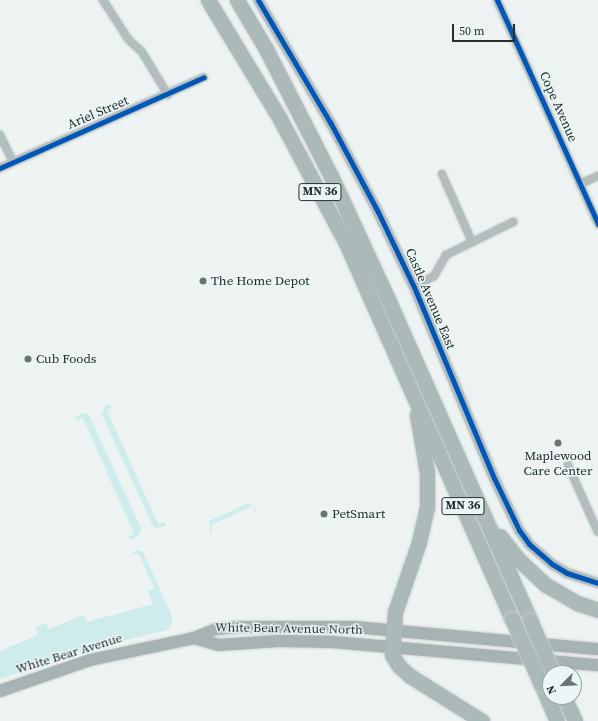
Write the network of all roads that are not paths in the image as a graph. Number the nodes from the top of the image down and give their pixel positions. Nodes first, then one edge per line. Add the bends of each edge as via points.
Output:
1 (103, 0) edge
2 (208, 0) edge
3 (237, 0) edge
4 (258, 0) edge
5 (497, 0) edge
6 (204, 77) dead end
7 (168, 95) junction
8 (0, 135) edge
9 (13, 162) junction
10 (0, 168) edge
11 (442, 174) dead end
12 (598, 176) edge
13 (580, 184) junction
14 (513, 222) dead end
15 (598, 224) edge
16 (472, 242) junction
17 (414, 287) junction
18 (413, 393) junction
19 (568, 465) dead end
20 (469, 482) junction
21 (598, 532) edge
22 (598, 583) edge
23 (598, 610) edge
24 (392, 630) junction
25 (194, 638) junction
26 (391, 646) junction
27 (598, 649) edge
28 (550, 665) edge
29 (598, 665) edge
30 (0, 691) edge
31 (568, 705) edge
32 (482, 721) edge
33 (557, 721) edge
34 (575, 721) edge

1 - 7 street via 128,39 142,52
2 - 18 highway, MN 36 via 314,180 361,275
3 - 20 highway, MN 36 via 266,49 331,176
4 - 17 street, Castle Avenue East via 363,181
5 - 13 street, Cope Avenue
6 - 7 street, Ariel Street
7 - 9 street, Ariel Street
8 - 9 street
9 - 10 street, Ariel Street
11 - 16 street
12 - 13 street
13 - 15 street, Cope Avenue
14 - 16 street
16 - 17 street via 446,255 434,276
17 - 22 street, Castle Avenue East via 494,478 519,530 529,544 552,564 567,573
18 - 24 highway via 427,473 427,508 419,542 395,612
18 - 33 highway, MN 36, bridge
19 - 21 street
20 - 23 highway via 498,533 518,560 561,594
20 - 28 highway, MN 36, bridge
24 - 25 main road, White Bear Avenue North via 318,625 261,625 216,629
24 - 26 highway
24 - 27 main road, White Bear Avenue North
25 - 26 main road, White Bear Avenue North via 218,645 299,641
25 - 30 main road, White Bear Avenue via 96,658
26 - 29 main road, White Bear Avenue North
26 - 32 highway via 392,655 410,676
31 - 34 highway

